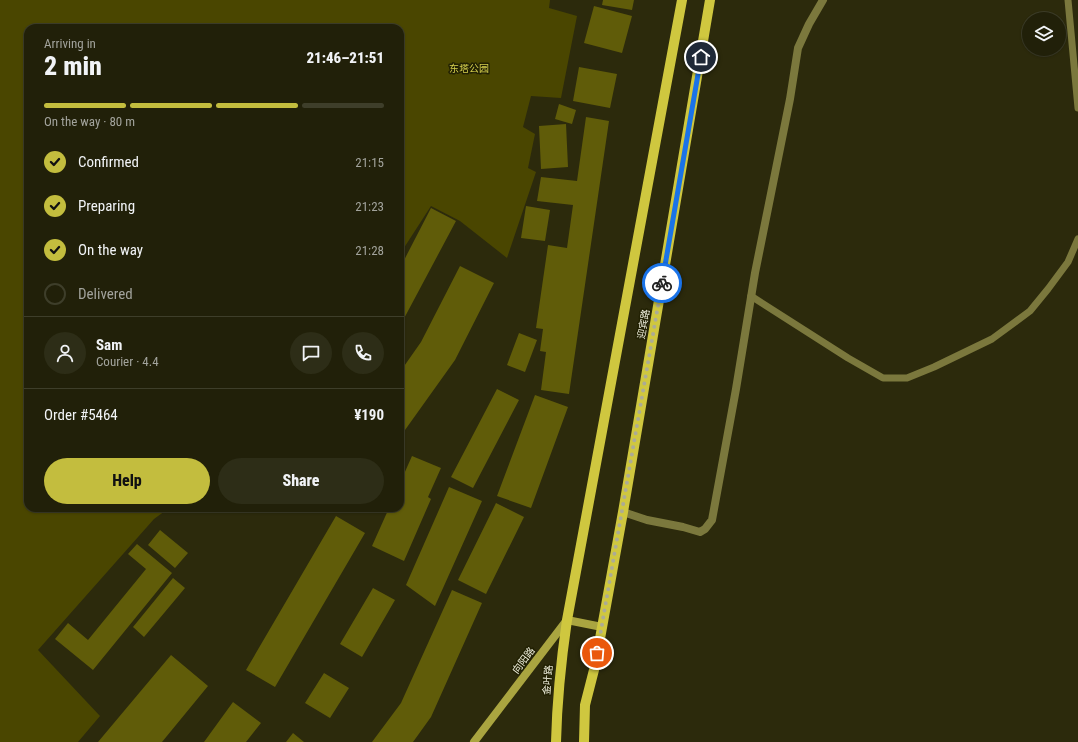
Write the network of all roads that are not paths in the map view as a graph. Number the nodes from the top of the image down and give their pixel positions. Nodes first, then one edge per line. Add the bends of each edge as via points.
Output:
1 (682, 0) edge
2 (710, 0) edge
3 (823, 0) edge
4 (1068, 0) edge
5 (1078, 108) edge
6 (1078, 239) edge
7 (751, 296) junction
8 (623, 512) junction
9 (567, 620) junction
10 (602, 628) junction
11 (474, 742) edge
12 (556, 742) edge
13 (584, 742) edge

1 - 9 main road, 迎宾路
2 - 8 main road, 迎宾路
3 - 7 street via 808,24 798,48
4 - 5 lane
6 - 7 lane via 1068,262 1030,311 992,339 907,378 883,378
7 - 8 street via 712,520 706,529 700,532
8 - 10 main road, 迎宾路
9 - 10 main road
9 - 11 main road, 向阳路
9 - 12 main road, 金叶路 via 559,675
10 - 13 main road via 585,705

